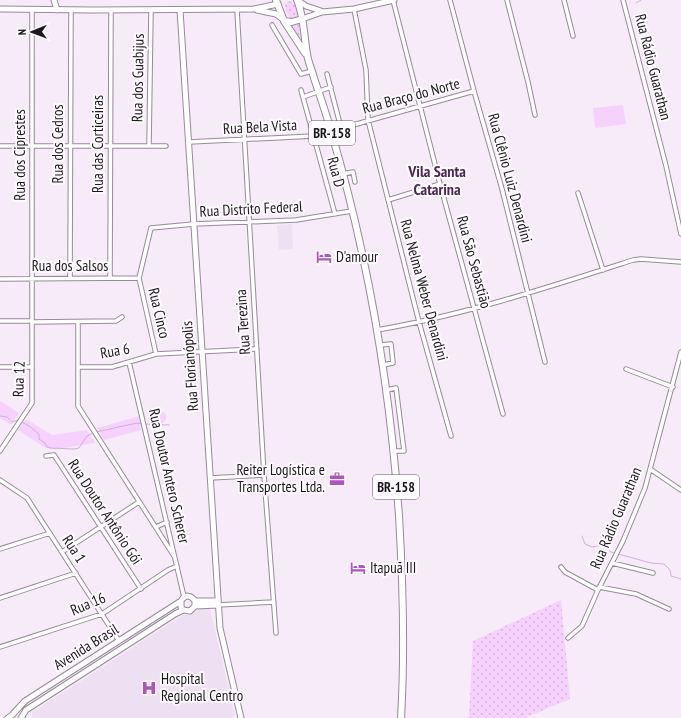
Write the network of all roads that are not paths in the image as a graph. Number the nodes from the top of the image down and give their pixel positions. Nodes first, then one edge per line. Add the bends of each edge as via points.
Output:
1 (54, 0) edge
2 (284, 0) edge
3 (297, 0) edge
4 (394, 0) edge
5 (450, 0) edge
6 (507, 0) edge
7 (564, 0) edge
8 (623, 0) edge
9 (277, 2) edge
10 (0, 9) edge
11 (254, 9) junction
12 (354, 9) junction
13 (32, 10) junction
14 (57, 10) junction
15 (71, 10) junction
16 (111, 10) junction
17 (151, 10) junction
18 (180, 10) junction
19 (237, 10) junction
20 (322, 12) junction
21 (302, 19) junction
22 (284, 20) junction
23 (272, 25) dead end
24 (573, 36) dead end
25 (307, 56) junction
26 (312, 71) junction
27 (327, 74) dead end
28 (331, 87) junction
29 (301, 90) dead end
30 (474, 91) junction
31 (318, 92) junction
32 (303, 97) junction
33 (421, 106) junction
34 (534, 115) dead end
35 (368, 120) junction
36 (341, 128) junction
37 (331, 130) junction
38 (314, 136) junction
39 (244, 140) junction
40 (189, 142) junction
41 (0, 146) edge
42 (32, 146) junction
43 (70, 146) junction
44 (110, 146) junction
45 (149, 146) junction
46 (166, 146) dead end
47 (342, 174) junction
48 (355, 182) dead end
49 (440, 184) junction
50 (578, 193) dead end
51 (388, 200) junction
52 (352, 211) junction
53 (334, 214) junction
54 (249, 222) junction
55 (194, 224) junction
56 (681, 234) edge
57 (681, 262) edge
58 (603, 270) junction
59 (0, 278) edge
60 (32, 278) junction
61 (70, 278) junction
62 (110, 278) junction
63 (139, 278) junction
64 (527, 294) junction
65 (32, 299) joint
66 (474, 308) junction
67 (122, 317) dead end
68 (0, 321) edge
69 (32, 322) junction
70 (78, 322) junction
71 (419, 322) junction
72 (377, 330) junction
73 (380, 345) junction
74 (257, 349) junction
75 (201, 352) junction
76 (681, 352) edge
77 (156, 354) junction
78 (129, 362) junction
79 (545, 362) dead end
80 (383, 365) junction
81 (0, 367) edge
82 (32, 367) junction
83 (78, 367) junction
84 (626, 369) dead end
85 (673, 387) junction
86 (386, 390) junction
87 (399, 412) junction
88 (388, 413) junction
89 (503, 414) dead end
90 (392, 436) junction
91 (402, 436) junction
92 (451, 436) dead end
93 (0, 451) edge
94 (393, 451) junction
95 (46, 456) dead end
96 (650, 469) junction
97 (264, 475) junction
98 (210, 478) junction
99 (0, 480) edge
100 (681, 490) edge
101 (139, 502) junction
102 (167, 522) junction
103 (101, 527) junction
104 (156, 527) junction
105 (50, 533) junction
106 (0, 549) edge
107 (62, 552) junction
108 (174, 556) junction
109 (612, 563) junction
110 (177, 566) junction
111 (561, 568) dead end
112 (76, 573) junction
113 (653, 573) dead end
114 (140, 589) junction
115 (599, 589) junction
116 (0, 598) edge
117 (182, 599) junction
118 (274, 602) junction
119 (195, 603) junction
120 (218, 603) junction
121 (669, 609) dead end
122 (184, 610) junction
123 (102, 614) junction
124 (276, 633) dead end
125 (568, 638) dead end
126 (119, 641) junction
127 (0, 648) edge
128 (98, 654) junction
129 (102, 661) junction
130 (8, 718) edge
131 (21, 718) edge
132 (241, 718) edge
133 (401, 718) edge

1 - 14 street
2 - 9 highway
3 - 20 street
3 - 21 highway, BR-158
4 - 12 street
4 - 33 street, Rua São Sebastião
5 - 30 street, Rua Clênio Luiz Denardini
6 - 34 street
7 - 24 street
8 - 56 street, Rua Rádio Guarathan
9 - 11 street
9 - 22 highway, BR-158
10 - 13 street
11 - 19 street
11 - 22 street via 276,14
12 - 20 street
12 - 35 street, Rua Nelma Weber Denardini via 366,70
13 - 14 street
13 - 42 street, Rua dos Ciprestes
14 - 15 street
15 - 16 street
15 - 43 street, Rua dos Cedros
16 - 17 street
16 - 44 street, Rua das Corticeiras
17 - 18 street
17 - 45 street, Rua dos Guabijus
18 - 19 street
18 - 40 street, Rua Florianópolis
19 - 39 street, Rua Terezina
20 - 21 street
21 - 22 highway via 292,22
21 - 25 highway, BR-158
22 - 25 highway, BR-158
23 - 26 street via 301,74
25 - 26 highway, BR-158
26 - 31 highway, BR-158
27 - 28 street
28 - 31 street
28 - 36 street
29 - 32 street, Rua D
30 - 33 street, Rua Braço do Norte
30 - 64 street, Rua Clênio Luiz Denardini via 502,189
31 - 32 street
31 - 37 highway, BR-158
32 - 38 street, Rua D
33 - 35 street, Rua Braço do Norte
33 - 49 street, Rua São Sebastião
35 - 36 street, Rua Braço do Norte
35 - 51 street, Rua Nelma Weber Denardini
36 - 37 street, Rua Braço do Norte
37 - 38 street, Rua Bela Vista
37 - 47 highway, BR-158
38 - 39 street, Rua Bela Vista
38 - 53 street, Rua D
39 - 40 street, Rua Bela Vista
39 - 54 street, Rua Terezina
40 - 55 street, Rua Florianópolis
41 - 42 street
42 - 43 street
42 - 60 street, Rua dos Ciprestes
43 - 44 street
43 - 61 street, Rua dos Cedros
44 - 45 street
44 - 62 street, Rua das Corticeiras
45 - 46 street
47 - 48 street via 352,172
47 - 52 highway, BR-158
49 - 51 street
49 - 66 street, Rua São Sebastião
50 - 58 street
51 - 71 street, Rua Nelma Weber Denardini
52 - 53 street, Rua Distrito Federal
52 - 72 highway, BR-158
53 - 54 street, Rua Distrito Federal via 296,220
54 - 55 street, Rua Distrito Federal
54 - 74 street, Rua Terezina
55 - 63 street, Rua Distrito Federal via 151,228
55 - 75 street, Rua Florianópolis
57 - 58 street via 642,259
58 - 64 street
59 - 60 street, Rua dos Salsos
60 - 61 street, Rua dos Salsos
60 - 65 street, Rua dos Ciprestes
61 - 62 street, Rua dos Salsos
62 - 63 street, Rua dos Salsos
63 - 77 street, Rua Cinco
64 - 66 street
64 - 79 street, Rua Clênio Luiz Denardini
65 - 69 street, Rua 12
66 - 71 street
66 - 89 street, Rua São Sebastião
67 - 70 street via 116,321
68 - 69 street
69 - 70 street
69 - 82 street, Rua 12
70 - 83 street
71 - 72 street
71 - 92 street, Rua Nelma Weber Denardini
72 - 73 highway, BR-158
73 - 80 highway, BR-158
73 - 80 street via 391,344 394,363
74 - 75 street, Rua 6
74 - 97 street, Rua Terezina
75 - 77 street, Rua 6
75 - 98 street, Rua Florianópolis
76 - 85 street, Rua Rádio Guarathan
77 - 78 street, Rua 6
78 - 83 street, Rua 6 via 112,367
78 - 102 street, Rua Doutor Antero Scherer
80 - 86 highway, BR-158
81 - 82 street
82 - 93 street, Rua 12 via 32,403
83 - 101 street via 78,406
84 - 85 street
85 - 96 street, Rua Rádio Guarathan
86 - 87 street via 396,388
86 - 88 highway, BR-158
87 - 88 street
87 - 91 street
88 - 90 highway, BR-158
90 - 91 street
90 - 94 highway, BR-158
91 - 94 street via 404,451
94 - 133 highway, BR-158 via 402,592
95 - 103 street, Rua Doutor Antônio Gói via 54,455
96 - 100 street
96 - 109 street, Rua Rádio Guarathan via 645,488
97 - 98 street
97 - 118 street, Rua Terezina
98 - 120 street, Rua Florianópolis
99 - 105 street, Rua 1 via 28,498
101 - 103 street
101 - 104 street
102 - 104 street
102 - 108 street, Rua Doutor Antero Scherer
103 - 107 street
103 - 114 street, Rua Doutor Antônio Gói
104 - 108 street
105 - 106 street
105 - 107 street, Rua 1
107 - 112 street, Rua 1
108 - 110 street, Rua Doutor Antero Scherer
109 - 113 street
109 - 115 street, Rua Rádio Guarathan
110 - 114 street, Rua 16
110 - 117 street, Rua Doutor Antero Scherer
111 - 115 street
112 - 116 street
112 - 123 street, Rua 1
114 - 123 street, Rua 16
115 - 121 street via 636,594
115 - 125 street, Rua Rádio Guarathan via 582,626
117 - 119 street, Avenida Brasil via 189,596
117 - 122 street via 181,607
117 - 126 street, Avenida Brasil
118 - 120 street
118 - 124 street, Rua Terezina
119 - 120 street, Avenida Brasil
119 - 122 street, Avenida Brasil via 190,611
120 - 132 street, Rua Florianópolis via 221,634
122 - 129 street, Avenida Brasil
123 - 126 street, Rua 1
123 - 127 street, Rua 16
126 - 128 street, Avenida Brasil
128 - 129 street
128 - 130 street, Avenida Brasil via 25,701
129 - 131 street, Avenida Brasil via 26,710

